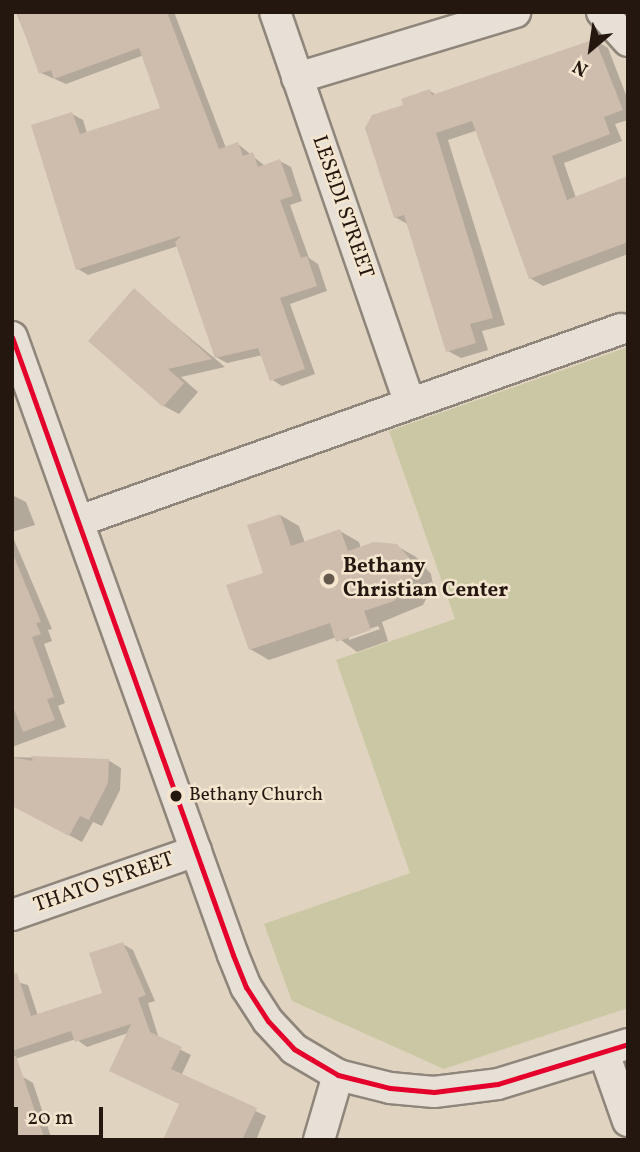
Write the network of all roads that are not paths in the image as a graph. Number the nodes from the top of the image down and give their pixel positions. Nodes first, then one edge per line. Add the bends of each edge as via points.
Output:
1 (275, 12) edge
2 (515, 12) edge
3 (602, 12) edge
4 (628, 41) edge
5 (298, 78) junction
6 (621, 330) dead end
7 (12, 337) edge
8 (409, 401) junction
9 (79, 521) junction
10 (196, 851) junction
11 (12, 915) edge
12 (616, 1048) edge
13 (338, 1075) junction
14 (628, 1121) edge
15 (318, 1140) edge

1 - 5 street, LESEDI STREET
2 - 5 street
3 - 4 street
5 - 8 street, LESEDI STREET
6 - 8 street
7 - 9 street
8 - 9 street
9 - 10 street
10 - 11 street, THATO STREET
10 - 13 street via 246,987 294,1049
12 - 13 street via 462,1091 390,1088
12 - 14 street
13 - 15 street

